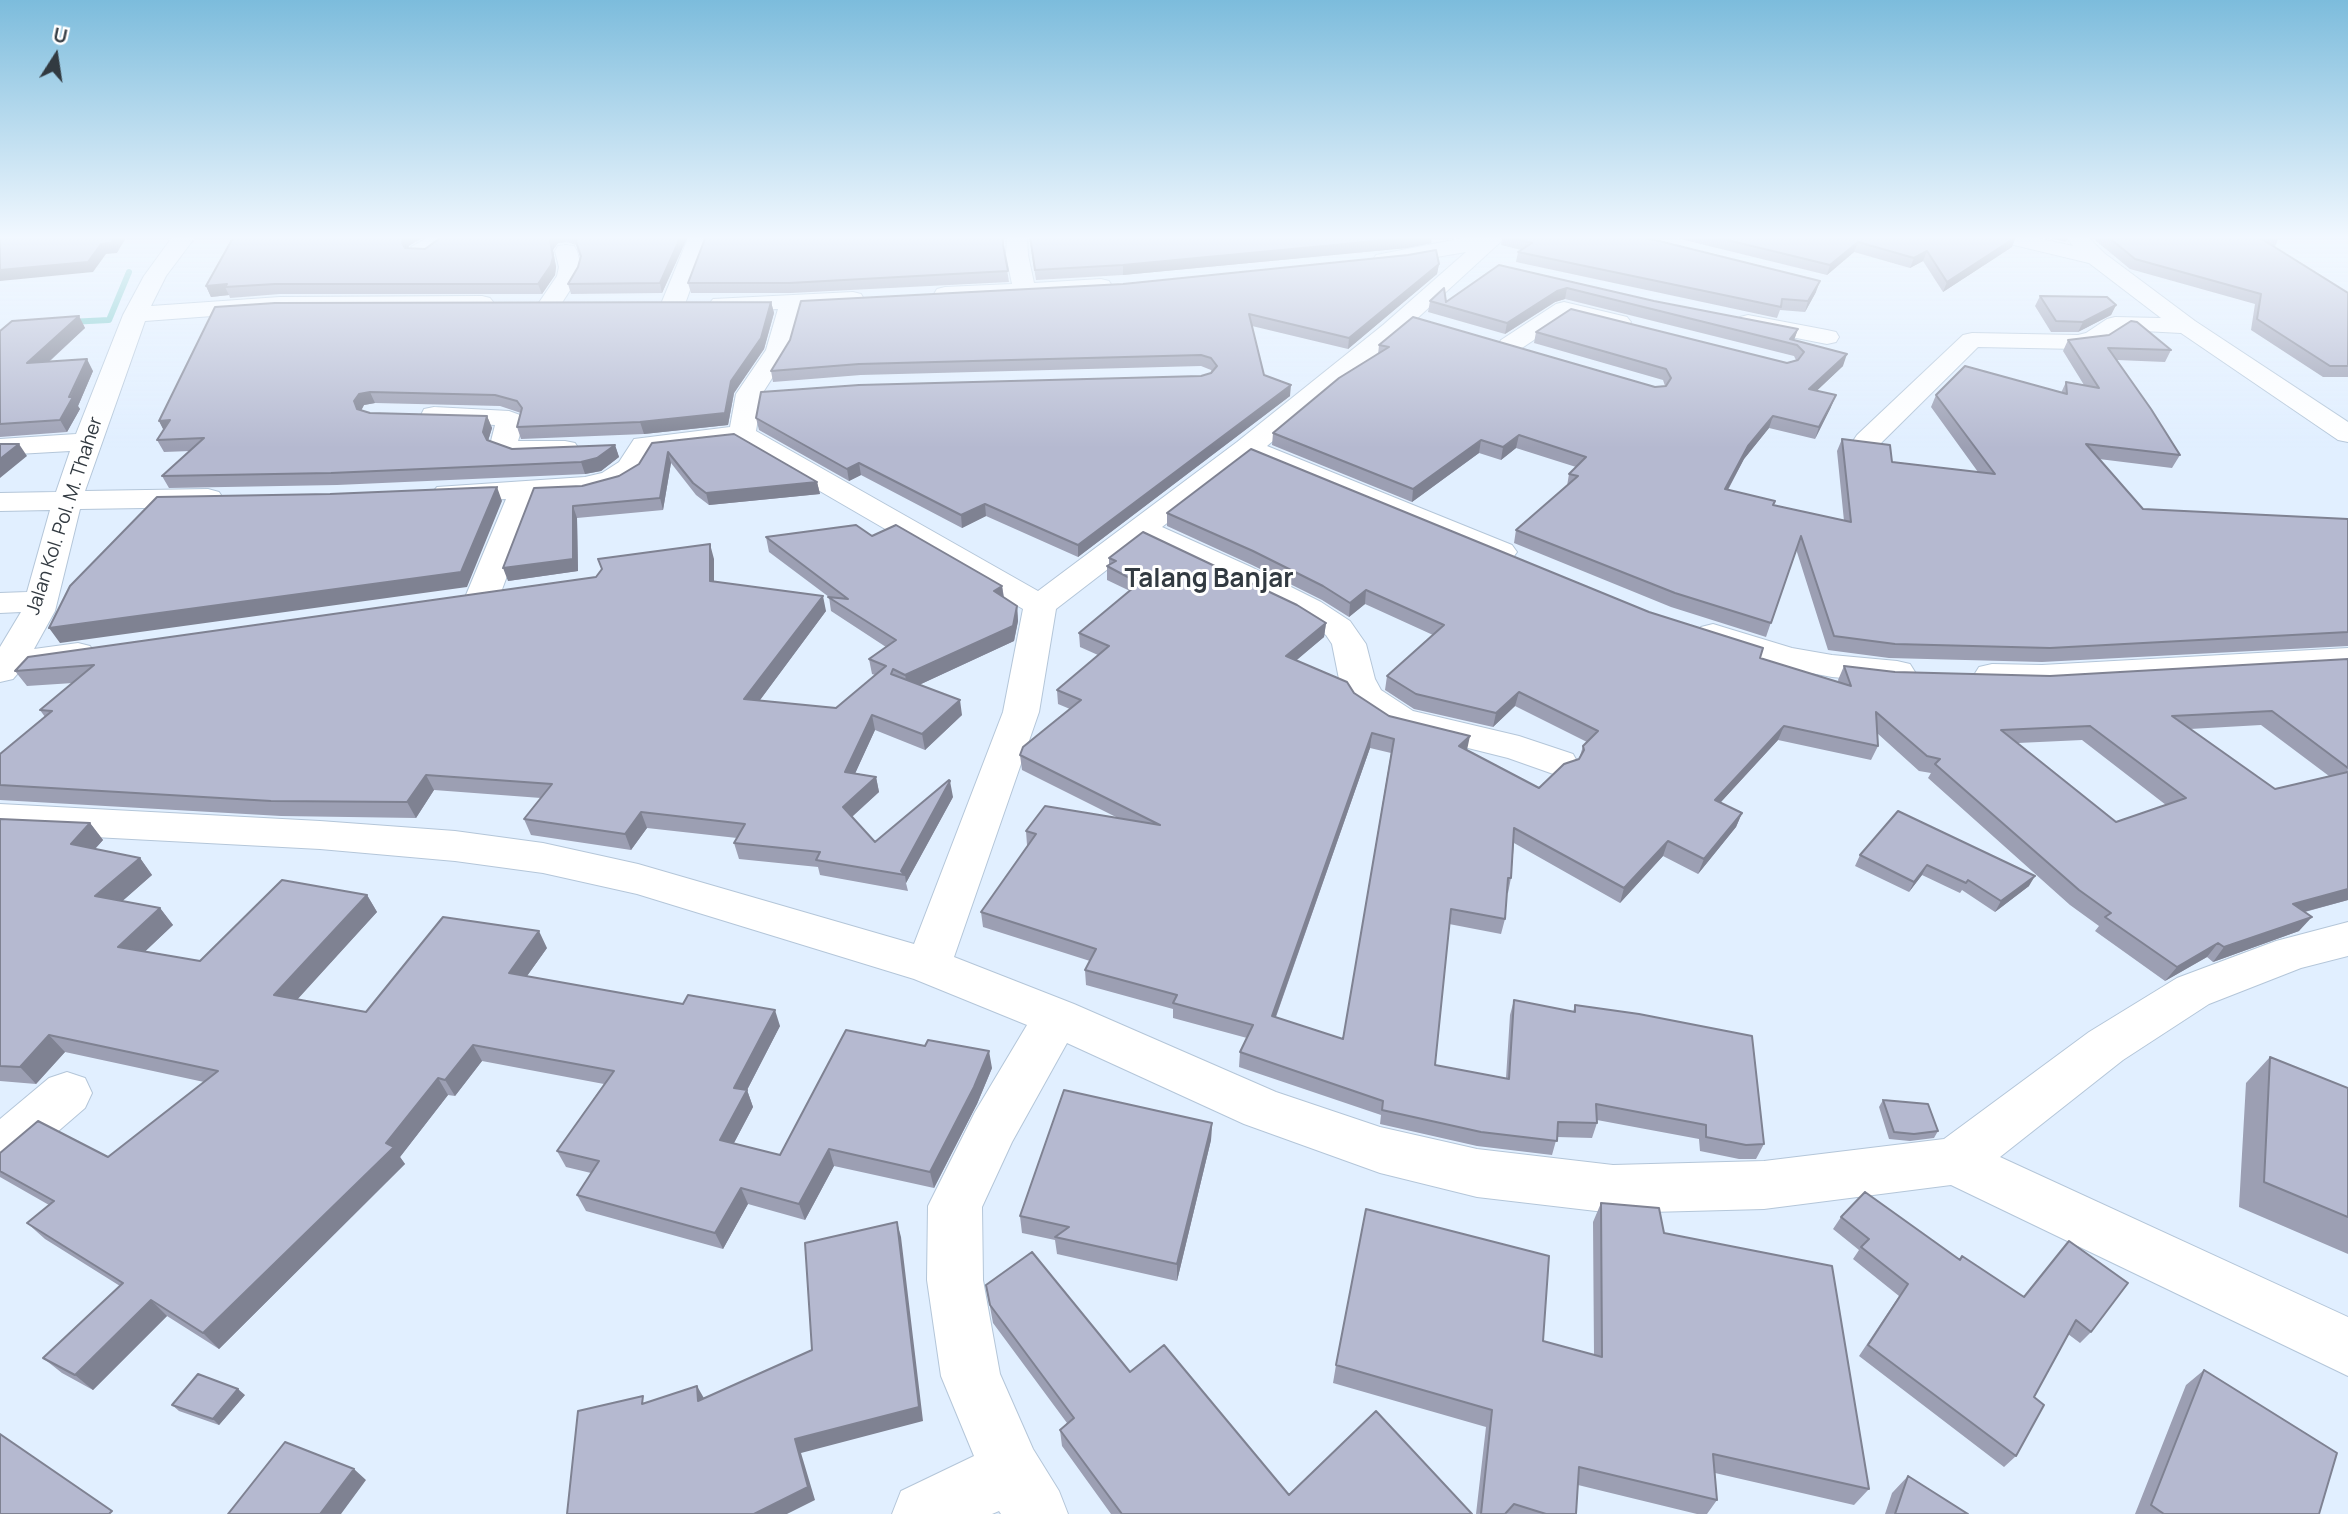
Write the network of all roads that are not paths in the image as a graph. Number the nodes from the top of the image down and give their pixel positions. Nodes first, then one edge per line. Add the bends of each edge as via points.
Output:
1 (139, 307) edge
2 (222, 307) edge
3 (790, 307) edge
4 (1417, 307) edge
5 (2161, 307) edge
6 (135, 315) junction
7 (1406, 316) junction
8 (1732, 319) edge
9 (1432, 323) edge
10 (2187, 326) junction
11 (1642, 328) edge
12 (1826, 337) dead end
13 (1484, 338) edge
14 (1510, 345) junction
15 (1536, 353) edge
16 (402, 414) edge
17 (742, 434) junction
18 (2348, 434) edge
19 (1867, 441) edge
20 (87, 442) junction
21 (644, 445) junction
22 (0, 447) edge
23 (1247, 448) junction
24 (524, 490) junction
25 (417, 494) edge
26 (230, 498) edge
27 (68, 499) junction
28 (0, 502) edge
29 (1140, 529) junction
30 (1529, 563) edge
31 (523, 590) edge
32 (41, 601) junction
33 (0, 603) edge
34 (1040, 605) junction
35 (1684, 624) edge
36 (103, 649) edge
37 (2348, 659) edge
38 (3, 666) edge
39 (1559, 763) dead end
40 (0, 818) edge
41 (2348, 939) edge
42 (928, 966) junction
43 (1057, 1017) junction
44 (67, 1093) dead end
45 (0, 1150) edge
46 (1955, 1161) junction
47 (2348, 1347) edge
48 (1024, 1492) edge
49 (924, 1514) edge

1 - 6 street, Jalan Kol. Pol. M. Thaher
2 - 6 street
3 - 17 street via 762,393
4 - 7 street
5 - 10 street
6 - 20 street, Jalan Kol. Pol. M. Thaher
7 - 9 street
7 - 23 street
8 - 12 street
10 - 18 street
10 - 19 street via 2115,324 2094,339 2078,342 1972,341
11 - 14 street via 1564,309
13 - 14 street
14 - 15 street
16 - 21 street via 499,417 510,421 504,445 517,451
17 - 21 street
17 - 34 street
20 - 22 street
20 - 27 street, Jalan Kol. Pol. M. Thaher
21 - 24 street via 630,468 612,479 586,486
23 - 29 street
23 - 30 street
24 - 25 street
24 - 31 street via 470,597
26 - 27 street
27 - 28 street
27 - 32 street, Jalan Kol. Pol. M. Thaher
29 - 34 street
29 - 39 street via 1252,580 1338,628 1349,644 1357,679 1367,697 1401,720 1519,748
32 - 33 street
32 - 38 street, Jalan Kol. Pol. M. Thaher
34 - 42 street via 1021,712
35 - 37 street via 1785,657 1844,668 2042,676
36 - 38 street
40 - 42 street via 320,835 543,858 638,879
41 - 46 street via 2292,953 2193,991 2106,1046
42 - 43 street
43 - 46 street via 1262,1109 1380,1150 1477,1173 1613,1189 1764,1185
43 - 48 street via 993,1128 955,1206 955,1280 971,1376
44 - 45 street
46 - 47 street
48 - 49 street

